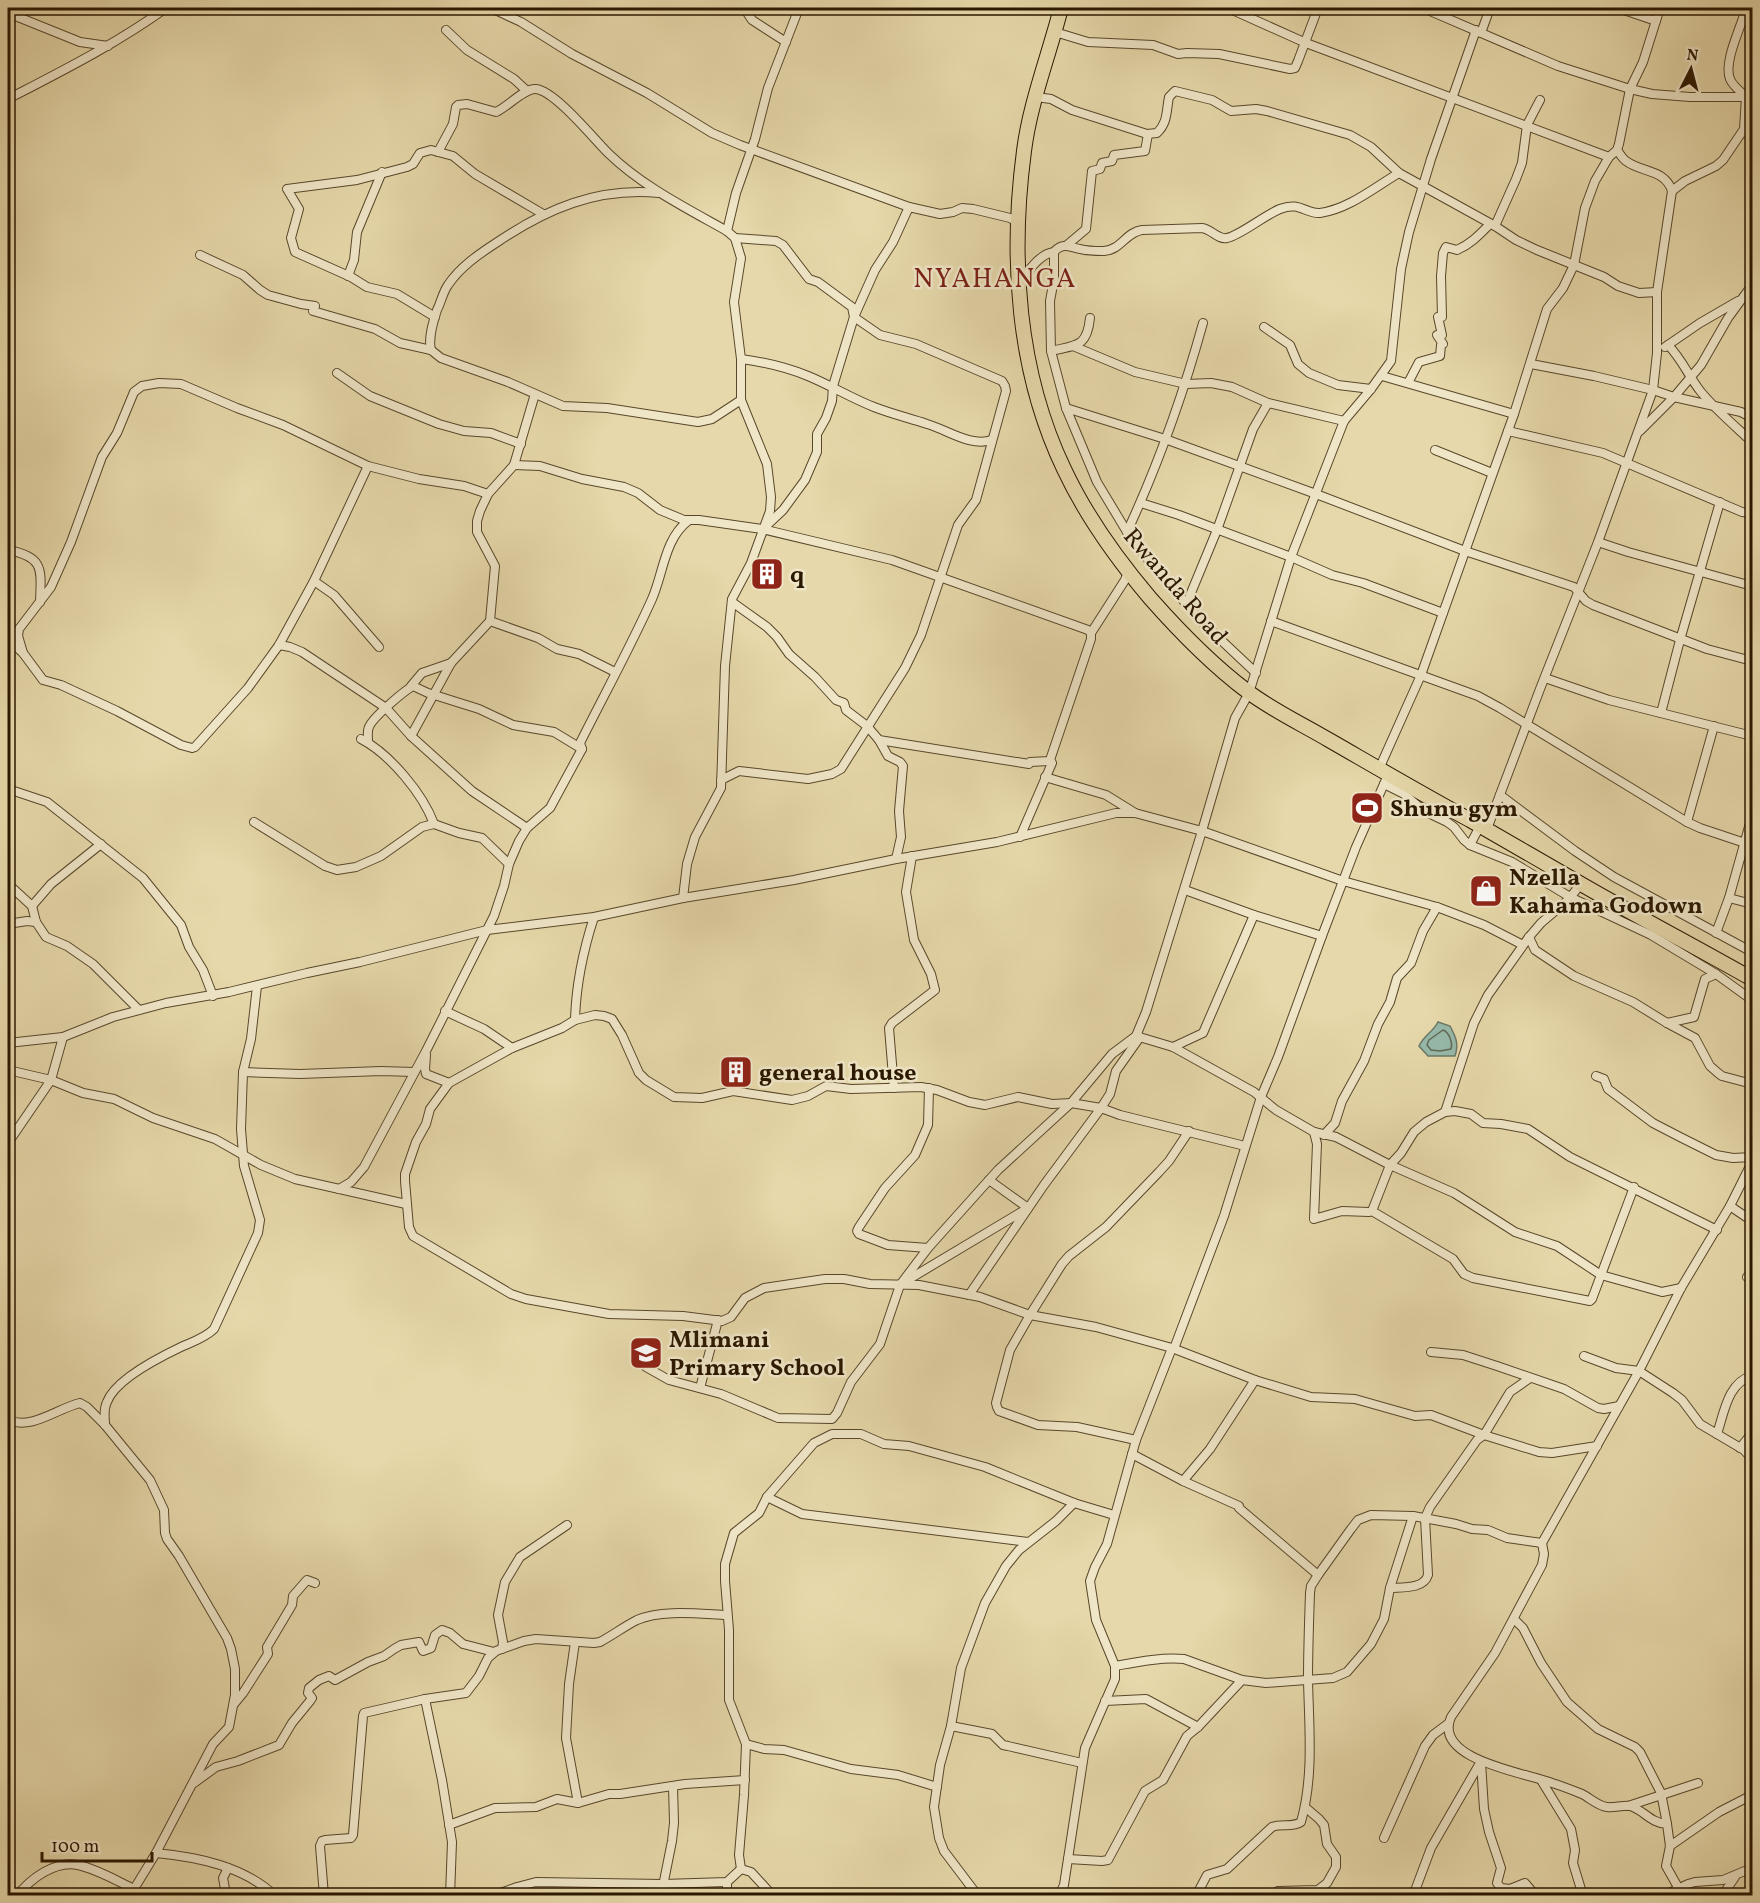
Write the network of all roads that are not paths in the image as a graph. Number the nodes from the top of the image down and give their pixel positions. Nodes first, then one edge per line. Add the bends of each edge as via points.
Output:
1 (166, 8) edge
2 (491, 8) edge
3 (744, 8) edge
4 (799, 8) edge
5 (1061, 8) edge
6 (1228, 8) edge
7 (1317, 8) edge
8 (1424, 8) edge
9 (1490, 8) edge
10 (1618, 8) edge
11 (1660, 8) edge
12 (1746, 8) edge
13 (8, 13) edge
14 (1656, 21) junction
15 (446, 30) dead end
16 (1479, 31) junction
17 (1055, 32) junction
18 (786, 42) junction
19 (1306, 43) junction
20 (109, 46) junction
21 (1630, 89) junction
22 (527, 91) junction
23 (1036, 97) junction
24 (1749, 97) edge
25 (1452, 98) junction
26 (8, 99) edge
27 (1540, 100) dead end
28 (1527, 125) junction
29 (1748, 128) edge
30 (1148, 134) junction
31 (752, 149) junction
32 (1617, 150) junction
33 (438, 152) junction
34 (1609, 157) junction
35 (382, 172) junction
36 (1399, 173) junction
37 (1423, 186) junction
38 (1672, 191) junction
39 (660, 193) junction
40 (909, 207) junction
41 (543, 214) junction
42 (1017, 222) junction
43 (1492, 225) junction
44 (727, 231) junction
45 (735, 238) junction
46 (1067, 245) junction
47 (1054, 252) junction
48 (200, 255) dead end
49 (1574, 265) junction
50 (348, 276) junction
51 (1019, 282) junction
52 (1752, 285) edge
53 (1657, 292) junction
54 (1742, 299) junction
55 (435, 317) junction
56 (854, 317) junction
57 (1090, 318) dead end
58 (1203, 323) dead end
59 (1264, 327) dead end
60 (1668, 345) junction
61 (1073, 346) junction
62 (431, 350) junction
63 (1051, 351) junction
64 (1656, 353) junction
65 (741, 358) junction
66 (1531, 364) junction
67 (337, 373) dead end
68 (1382, 376) junction
69 (1692, 377) junction
70 (1408, 383) junction
71 (1186, 384) junction
72 (833, 386) junction
73 (1371, 389) junction
74 (1653, 390) junction
75 (535, 394) junction
76 (1674, 398) junction
77 (741, 400) junction
78 (1268, 403) junction
79 (1715, 407) junction
80 (1066, 408) junction
81 (1514, 414) junction
82 (1752, 418) edge
83 (1344, 421) junction
84 (1508, 431) junction
85 (1639, 432) junction
86 (1165, 439) junction
87 (992, 440) junction
88 (1752, 442) edge
89 (521, 444) junction
90 (1435, 450) dead end
91 (1628, 464) junction
92 (513, 465) junction
93 (368, 466) junction
94 (1239, 466) junction
95 (1492, 473) junction
96 (489, 494) junction
97 (1316, 494) junction
98 (1720, 502) junction
99 (1141, 503) junction
100 (1752, 513) edge
101 (688, 521) junction
102 (762, 529) junction
103 (1217, 530) junction
104 (1127, 532) junction
105 (1598, 542) junction
106 (8, 550) edge
107 (1465, 551) junction
108 (1292, 556) junction
109 (1700, 571) junction
110 (1128, 572) junction
111 (941, 577) junction
112 (314, 581) junction
113 (1752, 586) edge
114 (1578, 592) junction
115 (40, 602) junction
116 (732, 602) junction
117 (1186, 605) junction
118 (1443, 613) junction
119 (490, 621) junction
120 (1271, 621) junction
121 (1091, 633) junction
122 (8, 639) edge
123 (1680, 640) junction
124 (279, 645) junction
125 (379, 647) dead end
126 (23, 653) junction
127 (1752, 661) edge
128 (451, 663) junction
129 (615, 672) junction
130 (1256, 673) junction
131 (1421, 675) junction
132 (1545, 678) junction
133 (411, 686) junction
134 (1250, 693) junction
135 (435, 694) junction
136 (386, 708) junction
137 (1661, 713) junction
138 (1526, 725) junction
139 (867, 726) junction
140 (1714, 726) junction
141 (411, 736) junction
142 (1752, 736) edge
143 (879, 740) junction
144 (582, 749) junction
145 (1050, 760) junction
146 (1384, 776) junction
147 (1045, 777) junction
148 (721, 780) junction
149 (8, 789) edge
150 (1500, 795) junction
151 (1135, 813) junction
152 (1752, 816) edge
153 (254, 822) dead end
154 (1687, 822) junction
155 (434, 824) junction
156 (527, 828) junction
157 (1483, 828) junction
158 (1202, 831) junction
159 (1020, 837) junction
160 (1745, 843) junction
161 (101, 844) junction
162 (1470, 845) junction
163 (912, 856) junction
164 (896, 859) junction
165 (509, 864) junction
166 (1343, 881) junction
167 (8, 884) edge
168 (1581, 884) junction
169 (1185, 890) junction
170 (1570, 897) junction
171 (683, 898) junction
172 (1729, 898) junction
173 (1752, 904) edge
174 (32, 906) junction
175 (1437, 907) junction
176 (1254, 915) junction
177 (594, 916) junction
178 (36, 922) junction
179 (8, 924) edge
180 (487, 930) junction
181 (1716, 933) junction
182 (1322, 936) junction
183 (1529, 937) junction
184 (1523, 945) junction
185 (1752, 952) edge
186 (1716, 974) junction
187 (1752, 979) edge
188 (257, 986) junction
189 (213, 996) junction
190 (1752, 1000) edge
191 (139, 1010) junction
192 (445, 1011) junction
193 (575, 1020) junction
194 (1667, 1023) junction
195 (1138, 1036) junction
196 (63, 1037) junction
197 (8, 1043) edge
198 (1173, 1047) junction
199 (512, 1048) junction
200 (426, 1051) junction
201 (8, 1070) edge
202 (243, 1072) junction
203 (414, 1072) junction
204 (1596, 1076) dead end
205 (51, 1080) junction
206 (449, 1083) junction
207 (1752, 1084) edge
208 (894, 1088) junction
209 (929, 1088) junction
210 (1261, 1097) junction
211 (1071, 1103) junction
212 (1101, 1108) junction
213 (1445, 1112) junction
214 (1189, 1131) junction
215 (1314, 1132) junction
216 (1324, 1135) junction
217 (8, 1143) edge
218 (1245, 1146) junction
219 (243, 1154) junction
220 (1752, 1159) edge
221 (1390, 1165) junction
222 (989, 1180) junction
223 (1634, 1187) junction
224 (339, 1189) junction
225 (406, 1204) junction
226 (1730, 1206) junction
227 (1028, 1208) junction
228 (1371, 1211) junction
229 (1752, 1221) edge
230 (1717, 1230) junction
231 (928, 1248) junction
232 (1601, 1275) junction
233 (900, 1285) junction
234 (1681, 1288) junction
235 (969, 1295) junction
236 (1030, 1315) junction
237 (718, 1320) junction
238 (653, 1348) dead end
239 (1172, 1348) junction
240 (1431, 1352) dead end
241 (1584, 1356) dead end
242 (1639, 1371) junction
243 (1752, 1376) edge
244 (1530, 1377) junction
245 (1256, 1380) junction
246 (700, 1388) junction
247 (1619, 1406) junction
248 (8, 1420) edge
249 (105, 1425) junction
250 (1752, 1433) edge
251 (1717, 1434) junction
252 (1484, 1435) junction
253 (1136, 1440) junction
254 (1597, 1446) junction
255 (1740, 1448) junction
256 (1132, 1454) junction
257 (1752, 1459) edge
258 (1183, 1481) junction
259 (767, 1497) junction
260 (1074, 1503) junction
261 (1114, 1515) junction
262 (1413, 1516) junction
263 (1425, 1518) junction
264 (567, 1525) dead end
265 (1028, 1542) junction
266 (1542, 1543) junction
267 (1318, 1575) junction
268 (315, 1583) dead end
269 (1390, 1588) junction
270 (727, 1615) junction
271 (1514, 1618) junction
272 (575, 1642) junction
273 (498, 1651) junction
274 (1115, 1666) junction
275 (1242, 1680) junction
276 (1308, 1680) junction
277 (425, 1699) junction
278 (1105, 1701) junction
279 (233, 1705) junction
280 (1449, 1723) junction
281 (951, 1726) junction
282 (1198, 1727) junction
283 (746, 1744) junction
284 (1481, 1762) junction
285 (1082, 1763) junction
286 (1541, 1778) junction
287 (745, 1780) junction
288 (1698, 1783) dead end
289 (673, 1785) junction
290 (190, 1786) junction
291 (937, 1786) junction
292 (1661, 1793) junction
293 (1752, 1796) edge
294 (578, 1803) junction
295 (1628, 1806) junction
296 (1305, 1808) junction
297 (450, 1824) junction
298 (1666, 1824) junction
299 (1384, 1838) dead end
300 (1670, 1845) junction
301 (156, 1853) junction
302 (1068, 1859) junction
303 (228, 1868) junction
304 (1752, 1868) edge
305 (741, 1869) junction
306 (1735, 1876) junction
307 (727, 1882) junction
308 (663, 1884) junction
309 (134, 1892) edge
310 (1681, 1892) edge
311 (17, 1896) edge
312 (221, 1896) edge
313 (275, 1896) edge
314 (324, 1896) edge
315 (450, 1896) edge
316 (492, 1896) edge
317 (661, 1896) edge
318 (727, 1896) edge
319 (773, 1896) edge
320 (978, 1896) edge
321 (1059, 1896) edge
322 (1196, 1896) edge
323 (1272, 1896) edge
324 (1413, 1896) edge
325 (1536, 1896) edge
326 (1583, 1896) edge
327 (1663, 1896) edge
328 (1722, 1896) edge

1 - 20 street
2 - 31 street via 712,133
3 - 18 street via 752,20
4 - 18 street
5 - 17 highway, Rwanda Road
6 - 19 street
7 - 19 street
8 - 16 street
9 - 16 street
10 - 14 street
11 - 14 street
12 - 24 street via 1729,71 1730,81
13 - 20 street via 80,42
14 - 21 street
15 - 22 street via 467,51 514,78
16 - 21 street via 1558,66
16 - 25 street via 1470,44
17 - 19 street via 1088,42 1145,44 1178,54 1218,54 1290,69 1295,68
17 - 23 highway, Rwanda Road
18 - 31 street via 768,88
19 - 25 street
20 - 26 street
21 - 24 street via 1690,97
21 - 32 street
22 - 33 street via 496,112 467,104 456,107 453,124
22 - 39 street via 540,90 553,98 609,154
23 - 30 street
23 - 42 highway, Rwanda Road via 1024,146
24 - 29 street
25 - 28 street
25 - 37 street
27 - 28 street
28 - 34 street
28 - 43 street via 1522,163
29 - 38 street via 1719,164
30 - 36 street via 1161,130 1168,116 1169,98 1172,93 1181,92 1212,100 1231,111 1267,111 1350,135 1371,147
30 - 46 street via 1145,151 1114,154 1112,161 1092,171 1086,230
31 - 40 street
31 - 44 street
32 - 34 street
32 - 38 street via 1627,162 1667,179
33 - 35 street via 424,151 407,167
33 - 41 street via 453,156 475,174
34 - 49 street via 1585,208
35 - 50 street via 357,232
35 - 50 street via 357,180 287,189 299,209 291,238 293,249
36 - 37 street
36 - 46 street via 1336,208 1319,213 1299,206 1286,207 1229,238 1207,228 1142,230 1111,250
37 - 43 street
37 - 68 street via 1401,269 1391,361
38 - 53 street
39 - 41 street via 640,191 591,197
39 - 44 street
40 - 42 street via 940,214 973,208
40 - 56 street
41 - 55 street via 477,255 458,273 446,287
42 - 51 highway, Rwanda Road
43 - 49 street
43 - 70 street via 1457,250 1446,247 1441,276 1442,317 1438,317 1442,335 1437,335 1443,344 1440,356 1419,362
44 - 45 street
45 - 56 street via 783,244 809,279 852,307
45 - 65 street via 741,258 734,302
46 - 47 street
47 - 51 street via 1040,258
47 - 63 street
48 - 62 street via 243,275 268,295 315,306 313,311 375,329 400,343
49 - 53 street via 1639,293
49 - 66 street via 1563,288 1546,309
50 - 55 street via 367,287 397,294
51 - 110 highway, Rwanda Road via 1030,365 1053,443 1098,530
52 - 54 street
53 - 64 street
54 - 60 street
54 - 69 street
55 - 62 street
56 - 72 street
56 - 87 street via 880,335 916,344 1002,381 1006,391
57 - 61 street via 1086,338
58 - 71 street
59 - 73 street via 1290,345 1298,364 1309,373 1338,385
60 - 64 street
60 - 69 street
61 - 63 street
61 - 71 street via 1124,368
62 - 75 street via 441,358
63 - 80 street
64 - 74 street
65 - 72 street via 769,362
65 - 77 street
66 - 74 street
66 - 81 street
67 - 89 street via 370,396 439,424 491,433
68 - 70 street
68 - 73 street
69 - 76 street
69 - 79 street
70 - 81 street
71 - 78 street via 1232,387
71 - 86 street
72 - 87 street via 906,419 976,442
72 - 102 street via 831,404 817,434 817,452 805,480 783,510
73 - 83 street
74 - 76 street
74 - 85 street
75 - 77 street via 569,407 606,408 698,422 712,419
75 - 89 street
76 - 79 street
76 - 85 street
77 - 102 street via 769,472 771,505
78 - 83 street
78 - 94 street
79 - 82 street
79 - 88 street
80 - 86 street
80 - 104 street via 1097,482
81 - 84 street
83 - 97 street
84 - 91 street via 1603,453
84 - 95 street
85 - 91 street
86 - 94 street
86 - 99 street
87 - 111 street via 976,500 958,525
89 - 92 street
90 - 95 street
91 - 98 street
91 - 105 street
92 - 96 street
92 - 101 street via 540,466 624,487 660,510
93 - 96 street
93 - 112 street
93 - 115 street via 283,425 181,384 142,386 134,392 102,457 67,552
94 - 97 street
94 - 103 street
95 - 107 street
96 - 119 street via 480,511 477,532 495,566
97 - 107 street
97 - 108 street
98 - 100 street
98 - 109 street
99 - 103 street
99 - 104 street
101 - 102 street
101 - 129 street via 674,538 654,594
102 - 111 street via 892,560
102 - 116 street
103 - 108 street
103 - 117 street
104 - 117 street
105 - 109 street
105 - 114 street
106 - 115 street via 38,565
107 - 114 street via 1574,587
107 - 118 street
108 - 118 street
108 - 120 street
109 - 113 street
109 - 123 street
110 - 121 street
110 - 134 highway, Rwanda Road via 1177,628
111 - 121 street
111 - 139 street via 921,635
112 - 124 street
112 - 125 street via 334,595
114 - 123 street via 1593,605
114 - 132 street
115 - 126 street via 19,629
116 - 139 street via 767,627 789,654
116 - 148 street via 725,666
117 - 130 street
118 - 131 street
119 - 128 street
119 - 129 street via 579,654
120 - 130 street
120 - 131 street
121 - 145 street
122 - 126 street
123 - 127 street
123 - 137 street
124 - 126 street via 241,697 192,748 43,680
124 - 136 street via 302,652
128 - 133 street via 422,673
128 - 135 street
129 - 144 street via 580,743
130 - 134 street
131 - 138 street via 1478,696
131 - 146 street
132 - 137 street
132 - 138 street
133 - 135 street
133 - 136 street
134 - 146 highway, Rwanda Road
134 - 158 street via 1235,718
135 - 141 street
135 - 144 street via 513,725 554,732
136 - 141 street
136 - 155 street via 369,726 365,740 400,770
137 - 140 street
138 - 150 street
138 - 154 street
139 - 143 street
139 - 148 street via 841,769 832,774 802,779 739,771
140 - 142 street
140 - 154 street
141 - 156 street via 472,791
143 - 145 street via 1029,764
143 - 164 street via 888,756 903,766 899,816 902,837
144 - 156 street via 550,807
145 - 147 street
146 - 157 highway, Rwanda Road
146 - 162 street via 1424,811 1454,827
146 - 166 street
147 - 151 street via 1106,795
147 - 159 street
148 - 171 street via 721,788 695,837
149 - 161 street via 46,802
150 - 157 street
150 - 181 street via 1594,865
151 - 158 street
151 - 159 street via 1116,813
152 - 160 street
153 - 155 street via 337,870 381,856 422,827
154 - 160 street
155 - 165 street via 482,838
156 - 165 street
157 - 162 street
157 - 168 highway, Rwanda Road
158 - 166 street
158 - 169 street
159 - 163 street
160 - 172 street
161 - 174 street via 51,884
161 - 189 street via 143,878 181,925
162 - 170 street via 1512,862
163 - 164 street
163 - 208 street via 906,892 914,940 935,990 889,1028
164 - 171 street
165 - 180 street
166 - 175 street
166 - 182 street
167 - 174 street
168 - 170 street
168 - 187 highway, Rwanda Road
169 - 176 street
169 - 195 street
170 - 183 street
170 - 186 street via 1643,930
171 - 177 street
172 - 173 street
172 - 181 street
174 - 178 street
175 - 184 street
175 - 216 street via 1410,966 1397,978 1390,1002 1334,1125
176 - 182 street
176 - 198 street via 1203,1033
177 - 180 street
177 - 193 street via 584,949
178 - 179 street
178 - 191 street via 46,937 93,964
180 - 188 street
180 - 192 street
181 - 185 street
182 - 210 street
183 - 184 street
183 - 194 street via 1535,950 1557,966 1633,1002
184 - 213 street via 1488,995 1474,1023
186 - 190 street
186 - 194 street via 1705,979 1694,1017
188 - 189 street
188 - 202 street
189 - 191 street
191 - 196 street
192 - 199 street via 484,1029
192 - 200 street
193 - 199 street
193 - 208 street via 595,1015 612,1019 639,1073 674,1097 702,1098 733,1091 792,1100 826,1086
194 - 207 street via 1695,1038 1710,1066 1722,1076
195 - 198 street
195 - 211 street via 1107,1060
195 - 212 street via 1116,1071 1110,1094
196 - 197 street
196 - 205 street
198 - 210 street
199 - 206 street
200 - 203 street
200 - 206 street via 426,1074
201 - 205 street
202 - 203 street
202 - 219 street
203 - 224 street via 364,1167
204 - 220 street via 1653,1123 1716,1155
205 - 217 street
205 - 219 street via 74,1091 114,1099
206 - 225 street via 430,1109 416,1142 405,1174
208 - 209 street
209 - 211 street via 985,1105 1018,1097 1052,1104
209 - 231 street via 928,1125 915,1155 885,1188 857,1231 888,1245
210 - 215 street
210 - 218 street
211 - 212 street
211 - 222 street
212 - 214 street
212 - 227 street
213 - 221 street via 1418,1128
213 - 223 street via 1471,1114 1483,1123 1528,1129 1570,1157
214 - 218 street
214 - 236 street via 1160,1172 1106,1227 1066,1260
215 - 216 street
215 - 228 street via 1314,1219 1342,1210
216 - 221 street via 1336,1137
218 - 239 street via 1224,1216
219 - 224 street via 291,1178
219 - 249 street via 260,1227 214,1329 118,1385 105,1405
220 - 226 street
221 - 228 street
221 - 232 street via 1454,1193 1520,1235 1557,1246
222 - 227 street
222 - 231 street
223 - 230 street
223 - 232 street
224 - 225 street
225 - 237 street via 409,1227 417,1240 511,1294 609,1314
226 - 229 street
226 - 230 street
227 - 233 street
227 - 235 street
228 - 232 street via 1453,1259 1464,1274 1473,1278 1590,1301
230 - 234 street
231 - 233 street
232 - 234 street via 1662,1292
233 - 235 street
233 - 237 street via 825,1279 764,1288 742,1300 731,1317
233 - 246 street via 877,1349 851,1382 832,1419 778,1418
234 - 242 street
235 - 236 street
236 - 239 street
236 - 253 street via 1008,1355 996,1403 998,1409 1038,1425 1077,1427
237 - 246 street
238 - 246 street via 645,1363 647,1370
239 - 245 street
239 - 253 street
240 - 244 street via 1463,1355
241 - 242 street via 1616,1368
242 - 247 street
242 - 251 street via 1682,1400 1697,1421
243 - 251 street via 1733,1390
244 - 247 street via 1564,1389 1598,1408
244 - 252 street via 1510,1392
245 - 252 street via 1311,1397 1355,1399 1415,1416 1431,1415
245 - 258 street via 1210,1449
247 - 254 street
248 - 249 street via 27,1423 80,1403
249 - 279 street via 150,1479 164,1510 167,1539 230,1645 235,1669
250 - 255 street
251 - 255 street
252 - 254 street via 1548,1453
252 - 263 street via 1457,1466
253 - 256 street
254 - 266 street
255 - 257 street
256 - 258 street
256 - 261 street
258 - 267 street via 1239,1506
259 - 260 street via 814,1443 832,1434 848,1433 985,1467
259 - 265 street via 802,1514
259 - 270 street via 759,1513 731,1538 725,1571
260 - 261 street
260 - 265 street
261 - 274 street via 1107,1544 1090,1581 1096,1620
262 - 263 street
262 - 267 street via 1363,1517
262 - 269 street
263 - 266 street
263 - 269 street via 1426,1581
264 - 273 street via 520,1557 505,1582 498,1615 503,1642
265 - 281 street via 1006,1566 985,1604 961,1668
266 - 271 street via 1542,1565
267 - 276 street via 1310,1593
268 - 279 street via 308,1580 293,1596 292,1605 267,1647 268,1654
269 - 276 street via 1384,1619 1352,1668 1333,1678
270 - 272 street via 674,1613 645,1618 600,1642
270 - 283 street via 729,1700
271 - 280 street
271 - 292 street via 1561,1695 1598,1729 1640,1752
272 - 273 street via 531,1640
272 - 294 street via 566,1738
273 - 277 street via 488,1658 466,1693
273 - 290 street via 463,1644 442,1630 435,1635 431,1648 423,1651 419,1642 401,1645 335,1680 328,1676 309,1688 312,1699 279,1745 216,1767
274 - 275 street via 1185,1659
274 - 278 street via 1115,1679
275 - 276 street
275 - 282 street
276 - 296 street via 1310,1738
277 - 297 street
277 - 314 street via 368,1711 363,1716 353,1835 320,1843
278 - 282 street via 1146,1699
278 - 285 street
279 - 290 street via 229,1727 213,1744
280 - 284 street via 1449,1734 1460,1748
280 - 299 street via 1425,1746
281 - 285 street via 992,1734 1003,1745
281 - 291 street
282 - 302 street via 1187,1736 1163,1780 1145,1791 1108,1860
283 - 287 street
283 - 291 street via 851,1769 898,1774
284 - 286 street
284 - 324 street via 1431,1848
284 - 325 street via 1484,1809 1501,1868 1497,1883 1510,1889 1525,1883
285 - 302 street
286 - 295 street via 1603,1806
286 - 326 street via 1571,1828 1573,1863
287 - 289 street
287 - 305 street
288 - 292 street
289 - 294 street via 609,1794
289 - 308 street via 673,1832
290 - 301 street
291 - 320 street via 934,1807 942,1844
292 - 295 street
292 - 298 street
293 - 300 street via 1719,1812
294 - 297 street via 557,1799 536,1807 495,1808
295 - 298 street via 1658,1824
296 - 322 street via 1300,1823 1274,1826 1227,1869 1207,1875
296 - 323 street via 1324,1826 1336,1867 1318,1890 1278,1891
297 - 315 street
298 - 300 street
300 - 310 street via 1666,1866
301 - 303 street
301 - 309 street
302 - 321 street
303 - 312 street
303 - 313 street via 255,1879
304 - 306 street
305 - 307 street
305 - 319 street via 751,1872
306 - 310 street via 1695,1882
306 - 328 street
307 - 308 street
307 - 318 street
308 - 316 street via 536,1882
308 - 317 street
309 - 311 street via 85,1867 69,1864 45,1872
310 - 327 street

